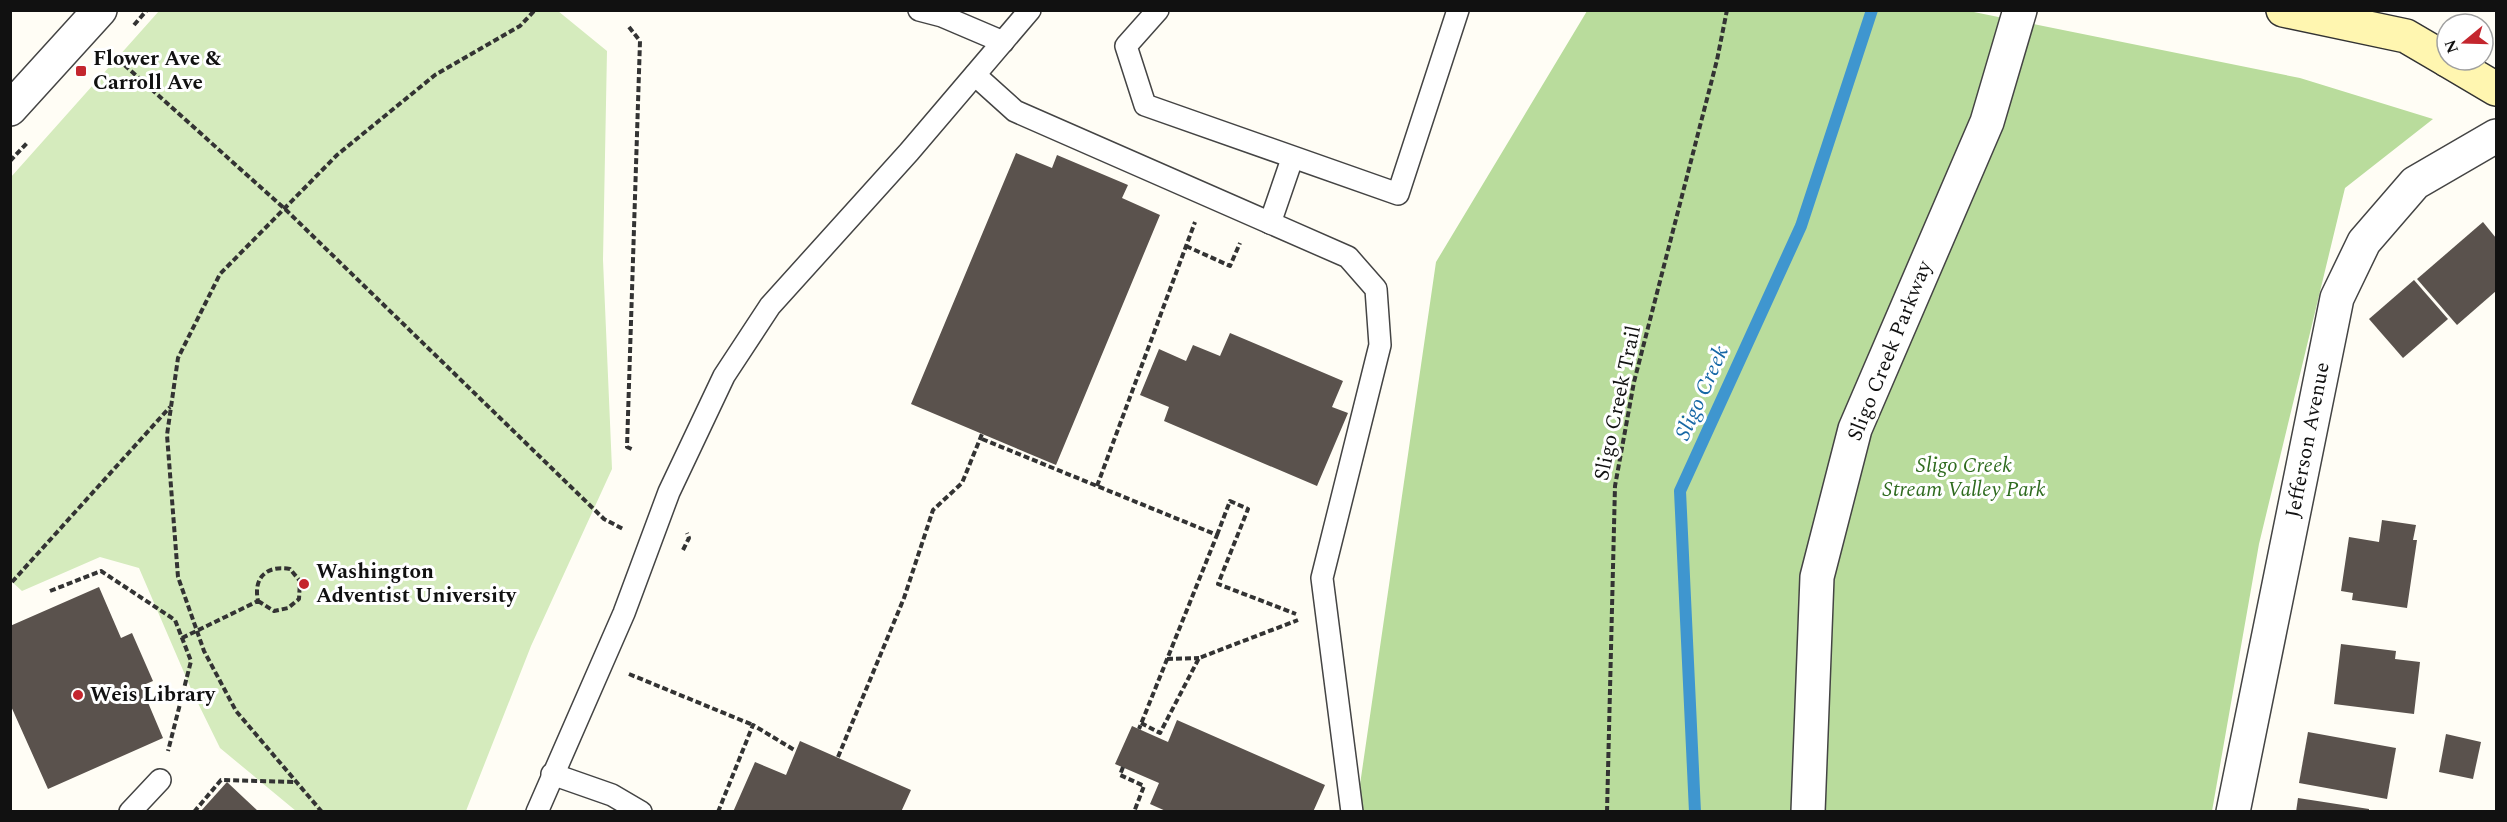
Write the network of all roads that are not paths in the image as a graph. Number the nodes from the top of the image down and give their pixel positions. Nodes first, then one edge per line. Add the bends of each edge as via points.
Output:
1 (919, 10) edge
2 (1030, 10) edge
3 (1158, 10) edge
4 (1458, 10) edge
5 (2020, 10) edge
6 (2283, 10) edge
7 (90, 21) edge
8 (1003, 42) junction
9 (2435, 53) edge
10 (2467, 72) edge
11 (975, 75) junction
12 (2496, 89) edge
13 (10, 109) edge
14 (2496, 136) edge
15 (1292, 159) junction
16 (1261, 219) junction
17 (552, 774) junction
18 (160, 780) road end
19 (130, 812) edge
20 (537, 812) edge
21 (641, 812) edge
22 (1352, 812) edge
23 (1808, 812) edge
24 (2234, 812) edge

1 - 8 lane
2 - 8 lane
3 - 15 lane via 1126,46 1145,105
4 - 15 lane via 1398,194
5 - 23 street, Sligo Creek Parkway via 1987,122 1855,429 1817,577
6 - 9 main road via 2406,36
7 - 13 street
8 - 11 lane
10 - 12 main road
11 - 16 lane via 1015,111
11 - 17 lane via 770,306 724,376 669,492 624,613
14 - 24 street, Jefferson Avenue via 2415,183 2364,242 2337,298
15 - 16 lane
16 - 22 lane via 1348,257 1376,289 1380,345 1323,578
17 - 20 lane
17 - 21 lane via 612,795
18 - 19 lane

